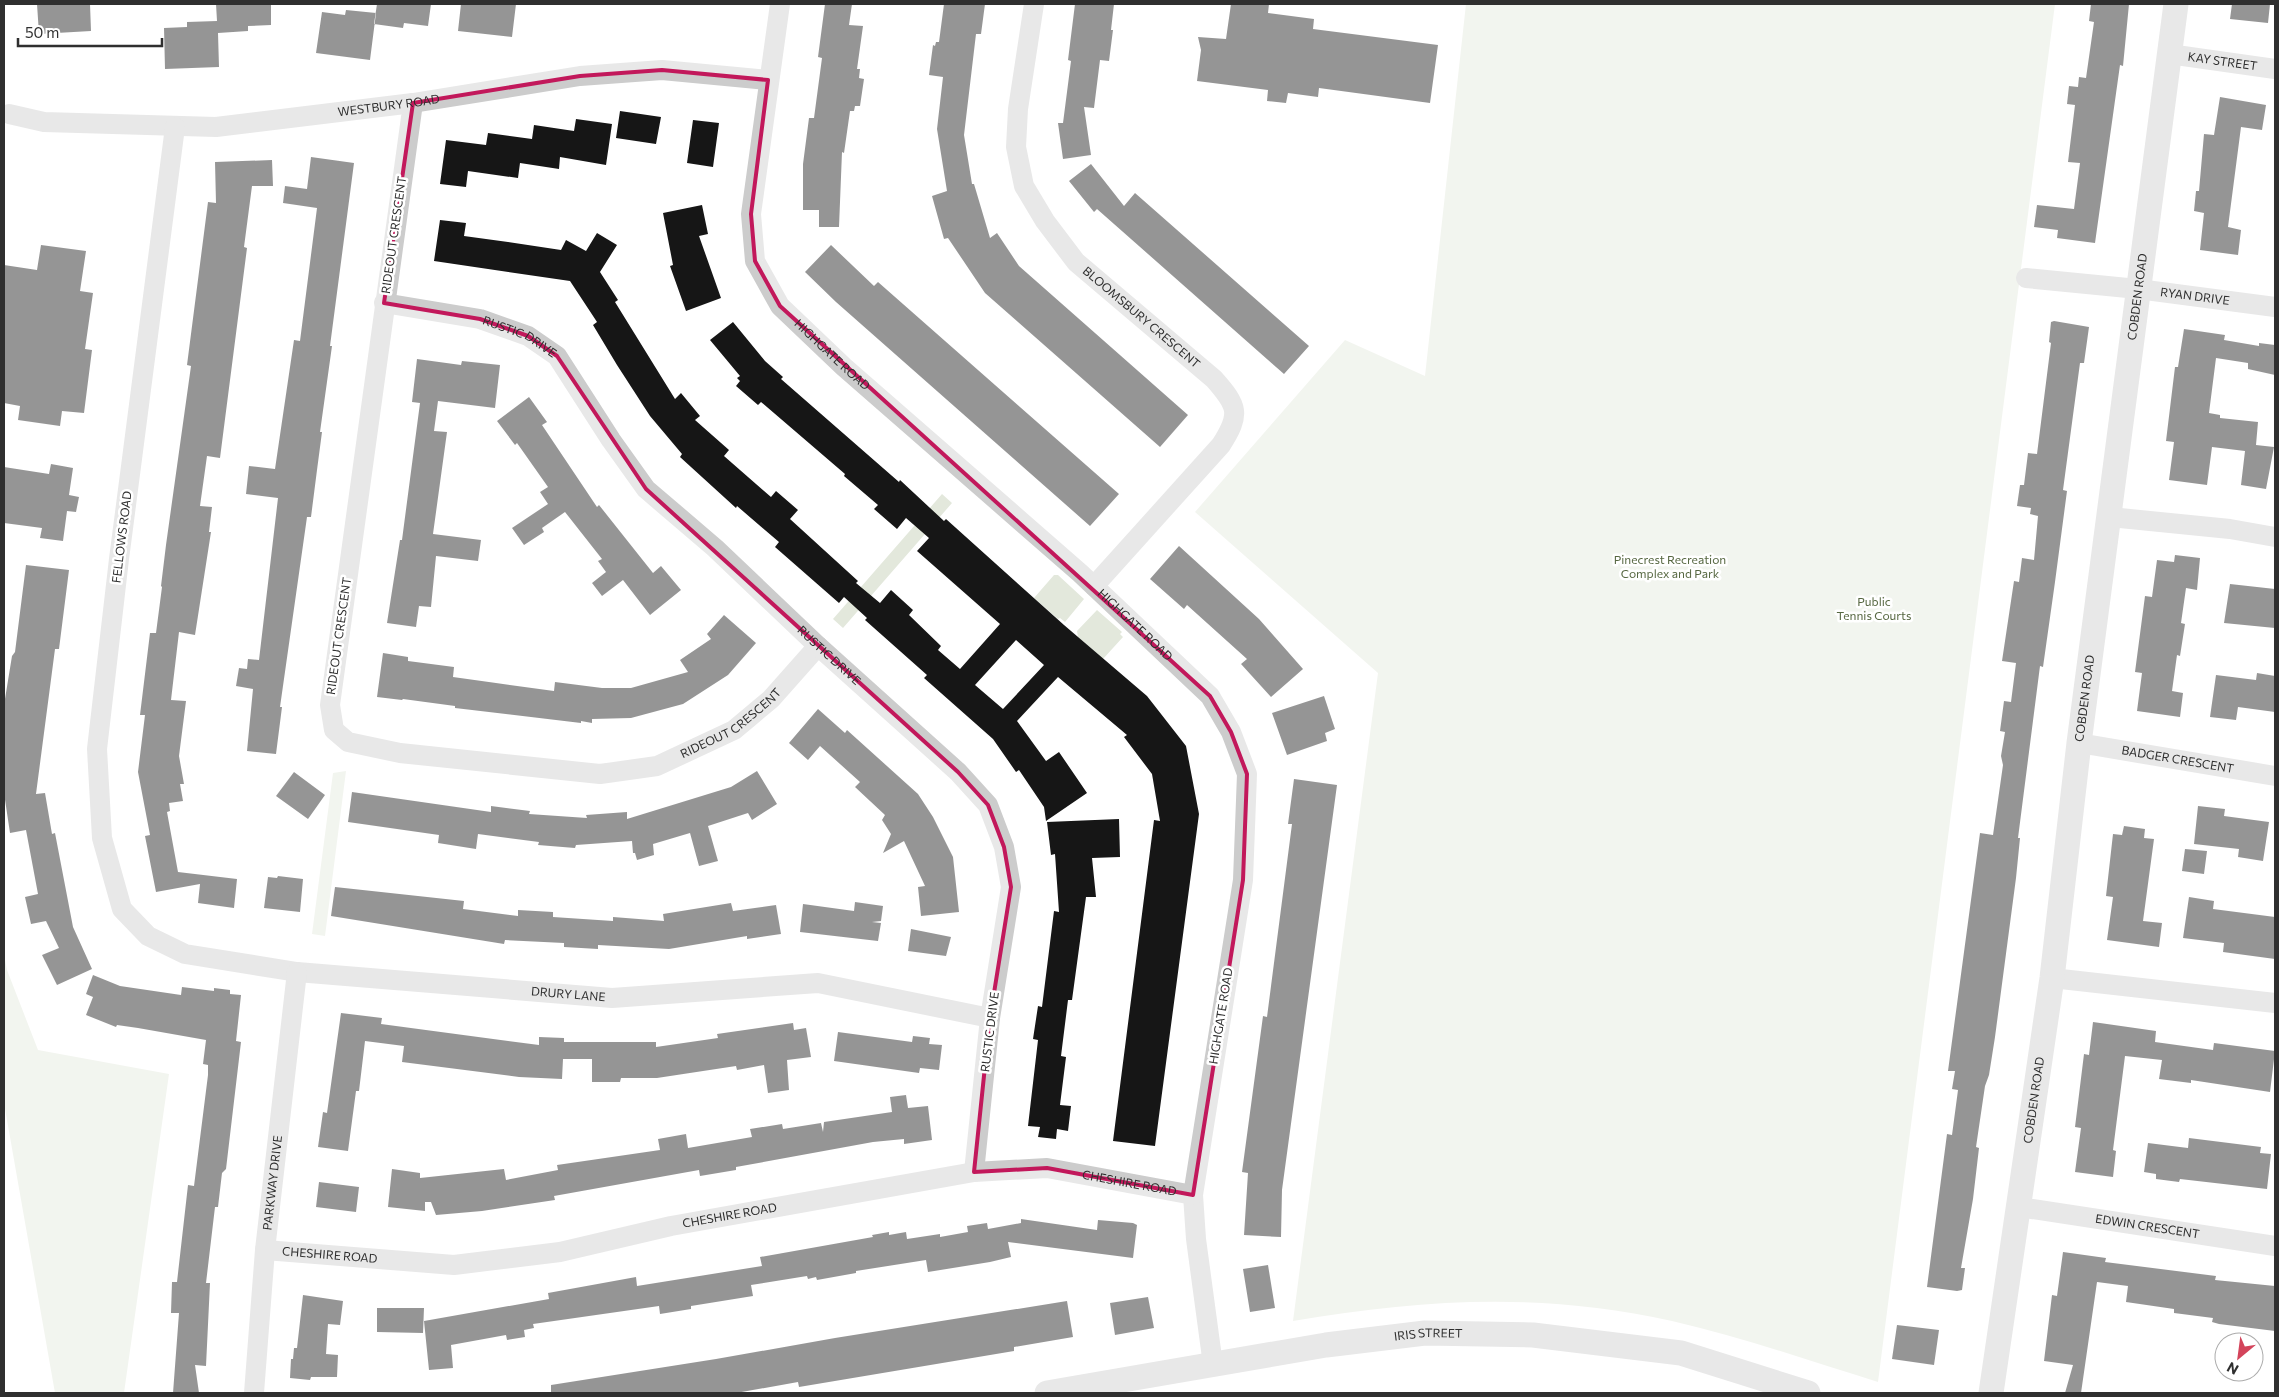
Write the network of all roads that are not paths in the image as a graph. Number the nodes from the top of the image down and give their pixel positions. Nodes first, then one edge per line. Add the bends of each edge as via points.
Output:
1 (780, 4) edge
2 (1034, 4) edge
3 (2176, 4) edge
4 (2169, 54) junction
5 (2275, 70) edge
6 (768, 80) junction
7 (413, 103) junction
8 (9, 114) dead end
9 (175, 127) junction
10 (2026, 278) dead end
11 (2138, 289) junction
12 (384, 303) junction
13 (2275, 307) edge
14 (2110, 517) junction
15 (2275, 537) edge
16 (1094, 586) junction
17 (818, 646) junction
18 (2079, 743) junction
19 (2275, 776) edge
20 (148, 936) joint
21 (297, 972) junction
22 (2052, 978) junction
23 (2275, 1003) edge
24 (990, 1018) junction
25 (974, 1172) junction
26 (1193, 1195) junction
27 (2019, 1207) junction
28 (2275, 1246) edge
29 (265, 1250) junction
30 (1213, 1365) junction
31 (254, 1393) edge
32 (1047, 1393) edge
33 (1808, 1393) edge
34 (1991, 1393) edge

1 - 6 street, HIGHGATE ROAD
2 - 16 street, BLOOMSBURY CRESCENT via 1017,128 1016,147 1024,186 1076,262 1214,379 1236,411 1231,429 1221,445
3 - 4 street, COBDEN ROAD
4 - 5 street, KAY STREET
4 - 11 street, COBDEN ROAD
6 - 7 street, WESTBURY ROAD via 662,70 580,76
6 - 16 street, HIGHGATE ROAD via 751,214 755,261 780,306 844,367
7 - 9 street, WESTBURY ROAD via 242,125
7 - 12 street, RIDEOUT CRESCENT
8 - 9 street, WESTBURY ROAD via 44,122
9 - 20 street, FELLOWS ROAD via 118,559 97,749 102,838 122,909
10 - 11 street, RYAN DRIVE
11 - 13 street, RYAN DRIVE
11 - 14 street, COBDEN ROAD
12 - 17 street, RUSTIC DRIVE via 480,319 528,336 557,356 646,490 715,548
12 - 17 street, RIDEOUT CRESCENT via 330,705 334,730 348,742 400,753 600,774 657,766 734,730 771,699
14 - 15 street via 2230,529
14 - 18 street, COBDEN ROAD
16 - 26 street, HIGHGATE ROAD via 1210,696 1231,732 1247,774 1243,880
17 - 24 street, RUSTIC DRIVE via 958,772 988,805 1004,847 1011,887
18 - 19 street, BADGER CRESCENT
18 - 22 street, COBDEN ROAD
20 - 21 street, DRURY LANE via 185,954
21 - 24 street, DRURY LANE via 612,998 818,983
21 - 29 street, PARKWAY DRIVE
22 - 23 street
22 - 27 street, COBDEN ROAD
24 - 25 street, RUSTIC DRIVE
25 - 26 street, CHESHIRE ROAD via 1047,1168
25 - 29 street, CHESHIRE ROAD via 671,1226 560,1252 454,1265
26 - 30 street, HIGHGATE ROAD
27 - 28 street, EDWIN CRESCENT
27 - 34 street, COBDEN ROAD
29 - 31 street, PARKWAY DRIVE
30 - 32 street, IRIS STREET
30 - 33 street, IRIS STREET via 1425,1332 1533,1335 1681,1353

